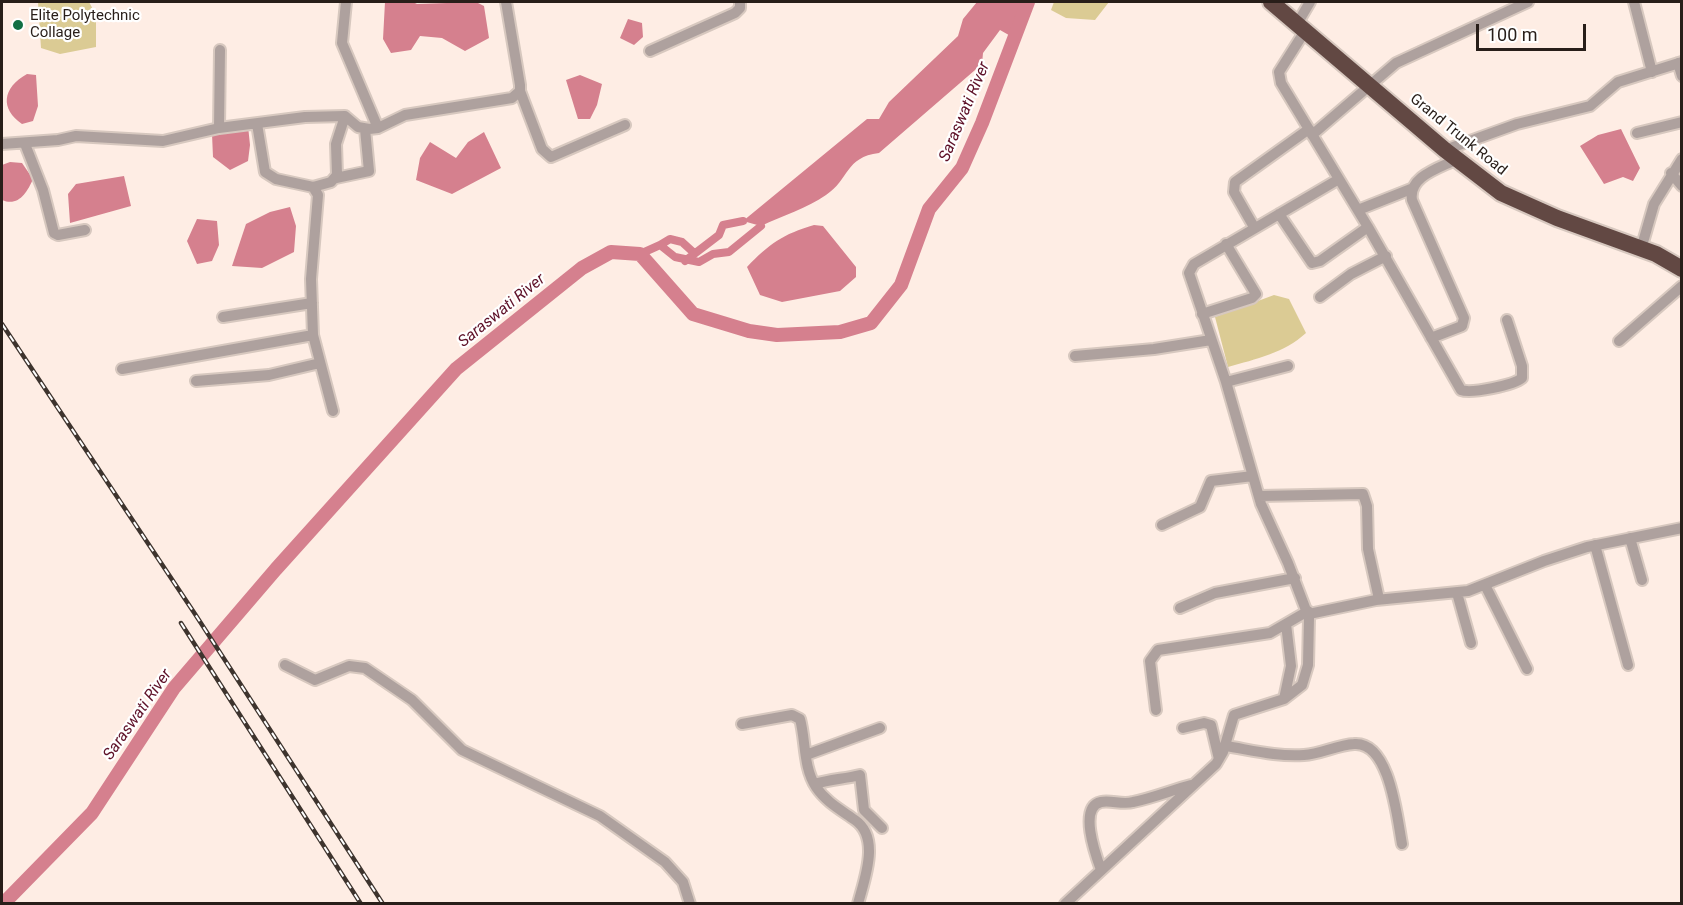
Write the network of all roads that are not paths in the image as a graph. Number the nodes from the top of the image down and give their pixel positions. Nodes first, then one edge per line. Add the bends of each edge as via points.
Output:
1 (346, 2) edge
2 (506, 2) edge
3 (740, 2) edge
4 (1271, 2) edge
5 (1310, 2) edge
6 (1528, 2) edge
7 (1634, 2) edge
8 (1301, 28) junction
9 (220, 50) dead end
10 (650, 51) dead end
11 (1680, 63) edge
12 (1652, 72) junction
13 (1682, 76) edge
14 (1371, 86) junction
15 (520, 91) junction
16 (345, 116) junction
17 (1682, 122) edge
18 (257, 124) junction
19 (625, 125) dead end
20 (219, 128) junction
21 (378, 128) junction
22 (365, 129) junction
23 (1311, 132) junction
24 (1637, 133) dead end
25 (2, 144) edge
26 (25, 144) junction
27 (1451, 155) junction
28 (1682, 159) edge
29 (1671, 173) junction
30 (336, 178) junction
31 (1339, 179) junction
32 (1682, 186) edge
33 (314, 187) junction
34 (1411, 189) junction
35 (1358, 210) junction
36 (1279, 214) junction
37 (1254, 227) junction
38 (1368, 227) junction
39 (85, 230) dead end
40 (1227, 244) junction
41 (1641, 249) junction
42 (1386, 256) junction
43 (1682, 269) edge
44 (1682, 286) edge
45 (1320, 297) dead end
46 (312, 303) junction
47 (1202, 314) junction
48 (223, 317) dead end
49 (1507, 320) dead end
50 (313, 335) junction
51 (1431, 338) junction
52 (1211, 340) junction
53 (1619, 340) dead end
54 (1075, 356) dead end
55 (320, 363) junction
56 (1288, 366) dead end
57 (122, 369) dead end
58 (196, 381) dead end
59 (1226, 382) junction
60 (333, 411) dead end
61 (1253, 476) junction
62 (1259, 496) junction
63 (1162, 525) dead end
64 (1682, 528) edge
65 (1630, 538) junction
66 (1595, 545) junction
67 (1294, 578) junction
68 (1642, 580) dead end
69 (1485, 585) junction
70 (1457, 593) junction
71 (1379, 599) junction
72 (1180, 608) dead end
73 (1308, 613) junction
74 (1286, 624) junction
75 (1471, 643) dead end
76 (285, 665) dead end
77 (1628, 665) dead end
78 (1527, 669) dead end
79 (1284, 699) junction
80 (1156, 710) dead end
81 (742, 724) dead end
82 (880, 728) dead end
83 (1183, 728) dead end
84 (1226, 746) junction
85 (806, 755) junction
86 (1219, 759) junction
87 (815, 784) junction
88 (1194, 784) junction
89 (882, 828) dead end
90 (1402, 844) dead end
91 (1101, 870) junction
92 (690, 903) edge
93 (858, 903) edge
94 (1065, 903) edge

1 - 21 street via 342,44
2 - 15 street
3 - 10 street via 735,13
4 - 8 highway, Grand Trunk Road
5 - 8 street
6 - 14 street via 1396,63
7 - 12 street
8 - 14 highway, Grand Trunk Road
8 - 23 street via 1279,72 1281,83
9 - 20 street
11 - 12 street
11 - 13 street
12 - 27 street via 1618,82 1590,106 1516,124
14 - 23 street
14 - 27 highway, Grand Trunk Road
15 - 19 street via 547,156 556,157
15 - 21 street via 512,98 496,102 405,115
16 - 18 street
16 - 22 street
16 - 30 street via 336,144
17 - 24 street
18 - 20 street
18 - 33 street via 265,172 276,179
20 - 26 street via 163,141 76,136
21 - 22 street
22 - 30 street via 369,171
23 - 31 street
23 - 37 street via 1235,182 1234,192
25 - 26 street
26 - 39 street via 54,233
27 - 34 street
27 - 41 highway, Grand Trunk Road via 1524,204
28 - 29 street
29 - 32 street
29 - 41 street via 1654,204
30 - 33 street
31 - 35 street
31 - 36 street
33 - 46 street via 318,200
34 - 35 street
34 - 51 street via 1412,200 1464,318 1462,326
35 - 38 street
36 - 37 street
36 - 38 street via 1312,263
37 - 40 street
38 - 42 street
40 - 47 street via 1190,268
40 - 47 street via 1256,294
41 - 43 highway, Grand Trunk Road
42 - 45 street via 1351,274
42 - 51 street
44 - 53 street
46 - 48 street
46 - 50 street
47 - 52 street
49 - 51 street via 1524,373 1513,383 1461,390
50 - 55 street
50 - 57 street
52 - 54 street
52 - 59 street
55 - 58 street via 269,375
55 - 60 street
56 - 59 street
59 - 61 street
61 - 62 street
61 - 63 street via 1211,481 1198,509
62 - 67 street
62 - 71 street via 1362,494 1367,506 1368,549
64 - 65 street
65 - 66 street
65 - 68 street
66 - 69 street
66 - 77 street
67 - 72 street via 1215,593
67 - 73 street
69 - 70 street
69 - 78 street
70 - 71 street
70 - 75 street
71 - 73 street
73 - 74 street
73 - 79 street via 1306,677 1298,690
74 - 79 street via 1291,666
74 - 80 street via 1264,635 1158,650 1151,657 1149,673
76 - 92 street via 315,680 349,666 366,668 412,700 462,750 600,816 665,862 682,882
79 - 84 street via 1234,715
81 - 85 street via 795,714 801,722
82 - 85 street
83 - 86 street via 1211,724
84 - 86 street
84 - 90 street via 1294,755 1353,744 1370,748 1382,761
85 - 87 street
86 - 88 street
87 - 89 street via 860,775 864,810
87 - 93 street via 832,805 857,821 864,831 869,860
88 - 91 street
88 - 91 street via 1133,802 1103,802 1094,806 1090,812 1091,830
91 - 94 street

